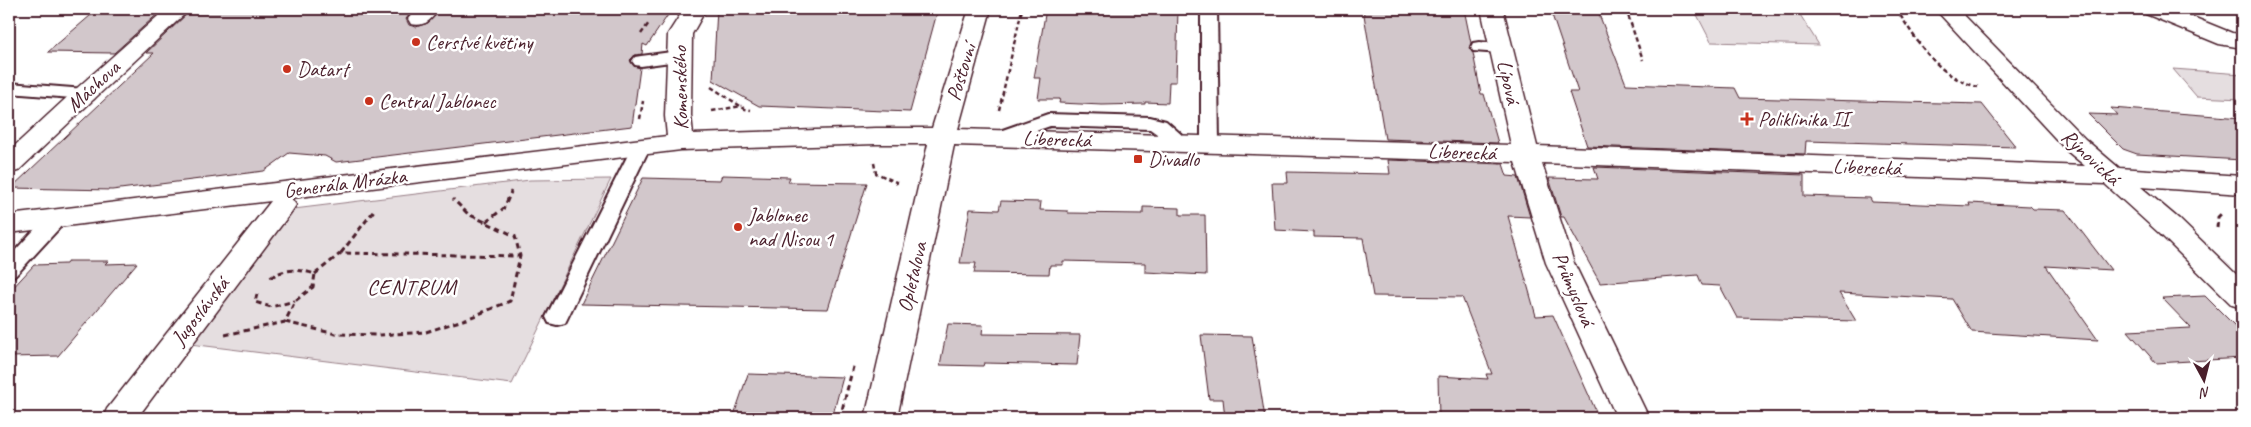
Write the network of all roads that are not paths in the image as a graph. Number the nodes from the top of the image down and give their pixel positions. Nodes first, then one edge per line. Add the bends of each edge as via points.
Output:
1 (179, 9) edge
2 (695, 9) edge
3 (980, 9) edge
4 (1209, 9) edge
5 (1492, 9) edge
6 (2154, 9) edge
7 (1948, 10) edge
8 (2242, 41) edge
9 (679, 56) junction
10 (641, 61) dead end
11 (9, 88) edge
12 (85, 94) junction
13 (943, 136) junction
14 (681, 142) junction
15 (1210, 144) junction
16 (641, 147) junction
17 (1526, 154) junction
18 (9, 165) edge
19 (2110, 176) junction
20 (2242, 184) edge
21 (282, 205) dead end
22 (56, 219) junction
23 (9, 224) edge
24 (9, 270) edge
25 (2242, 297) edge
26 (556, 318) dead end
27 (119, 418) edge
28 (881, 418) edge
29 (1633, 418) edge

1 - 12 street, Máchova
2 - 9 street, Komenského via 680,34
3 - 13 street, Poštovní
4 - 15 lane
5 - 17 street, Lípová via 1490,48
6 - 8 street via 2227,39
7 - 19 street, Rýnovická via 2076,145
9 - 10 lane
9 - 14 street, Komenského
11 - 12 lane
12 - 18 street, Máchova
13 - 14 street, Liberecká
13 - 15 street, Liberecká via 1000,126
13 - 28 street, Opletalova
14 - 16 street, Generála Mrázka
15 - 17 street, Liberecká
16 - 22 street, Generála Mrázka
16 - 26 lane
17 - 19 street, Liberecká
17 - 29 street, Průmyslová via 1560,263
19 - 20 street, Liberecká
19 - 25 street, Rýnovická via 2169,226
21 - 27 street, Jugoslávská
22 - 23 street, Generála Mrázka
22 - 24 lane

